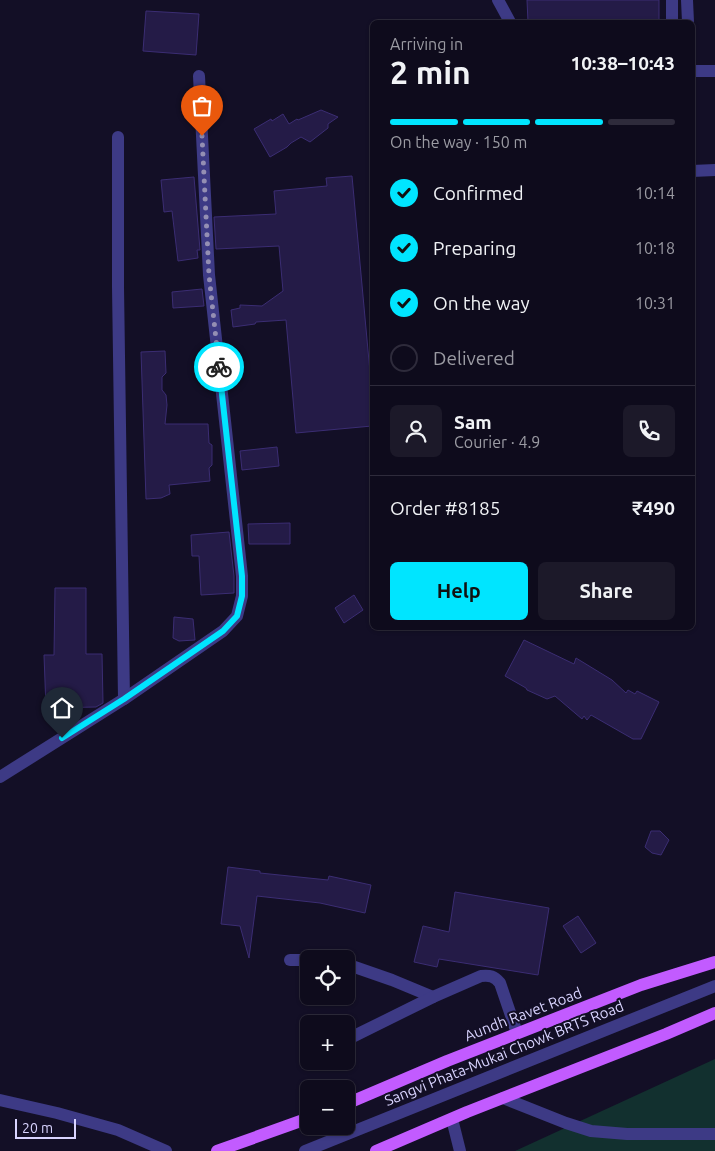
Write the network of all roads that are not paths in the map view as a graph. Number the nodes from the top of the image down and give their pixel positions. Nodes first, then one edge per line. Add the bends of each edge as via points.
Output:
1 (498, 0) edge
2 (672, 0) edge
3 (687, 0) edge
4 (509, 20) edge
5 (672, 20) edge
6 (688, 20) edge
7 (695, 71) edge
8 (715, 71) edge
9 (199, 76) dead end
10 (118, 137) dead end
11 (715, 170) edge
12 (695, 171) edge
13 (124, 699) junction
14 (0, 777) edge
15 (290, 960) dead end
16 (300, 960) edge
17 (715, 962) edge
18 (355, 967) edge
19 (715, 986) edge
20 (433, 997) junction
21 (715, 1013) edge
22 (517, 1034) junction
23 (355, 1036) edge
24 (503, 1098) junction
25 (0, 1100) edge
26 (355, 1100) edge
27 (452, 1119) junction
28 (300, 1121) edge
29 (715, 1134) edge
30 (166, 1151) edge
31 (217, 1151) edge
32 (305, 1151) edge
33 (376, 1151) edge
34 (460, 1151) edge

1 - 4 street
2 - 5 street
3 - 6 street
7 - 8 street
9 - 13 street via 209,275 242,596 237,616 223,631
10 - 13 street
11 - 12 street
13 - 14 street
15 - 16 street
17 - 22 main road, Aundh Ravet Road via 641,985
18 - 20 street
19 - 32 street, Sangvi Phata-Mukai Chowk BRTS Road
20 - 22 street via 481,976 495,977 500,983
20 - 23 street
21 - 24 main road
22 - 26 main road, Aundh Ravet Road
24 - 27 main road
24 - 29 street via 591,1131
25 - 30 street via 118,1130
27 - 33 main road
27 - 34 street
28 - 31 main road

